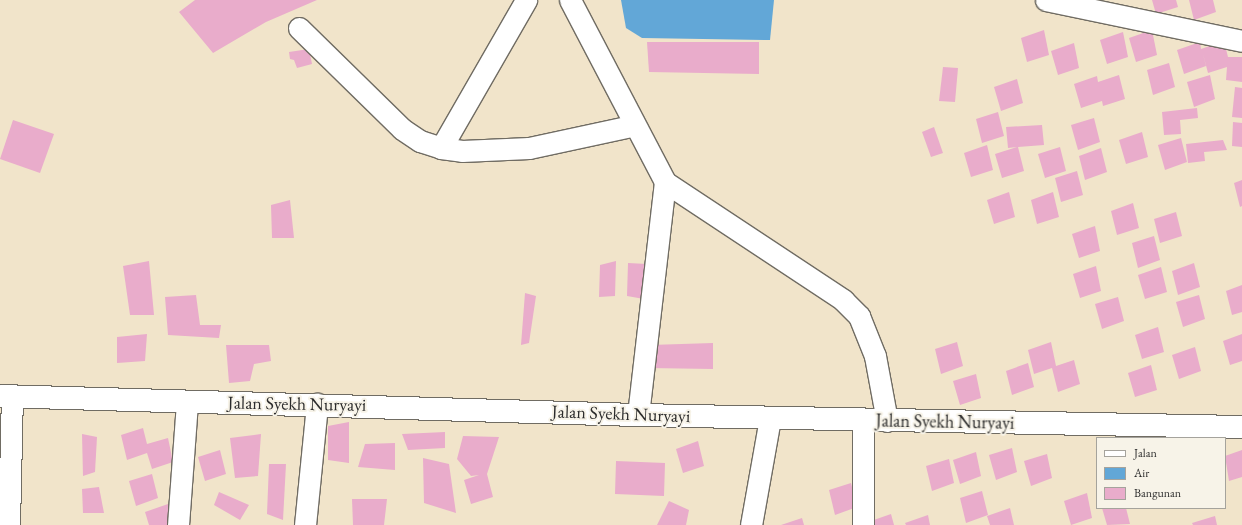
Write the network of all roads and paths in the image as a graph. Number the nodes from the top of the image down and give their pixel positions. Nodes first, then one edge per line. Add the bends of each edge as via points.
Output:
1 (526, 0) edge
2 (570, 0) edge
3 (1046, 0) edge
4 (299, 28) dead end
5 (1242, 42) edge
6 (635, 124) junction
7 (441, 148) junction
8 (665, 182) junction
9 (6, 396) edge
10 (187, 402) junction
11 (317, 404) junction
12 (638, 415) junction
13 (770, 418) junction
14 (863, 420) junction
15 (887, 421) junction
16 (1242, 427) edge
17 (9, 525) edge
18 (178, 525) edge
19 (305, 525) edge
20 (751, 525) edge
21 (863, 525) edge

1 - 7 street
2 - 6 street
3 - 5 street
4 - 7 street via 402,130 420,141
6 - 7 street via 529,148 462,151
6 - 8 street
8 - 12 street
8 - 15 street via 843,300 859,316 875,356
9 - 10 main road, Jalan Syekh Nuryayi
9 - 17 street
10 - 11 main road, Jalan Syekh Nuryayi
10 - 18 street
11 - 12 main road, Jalan Syekh Nuryayi
11 - 19 street
12 - 13 main road, Jalan Syekh Nuryayi
13 - 14 main road, Jalan Syekh Nuryayi
13 - 20 street
14 - 15 main road, Jalan Syekh Nuryayi
14 - 21 street
15 - 16 main road, Jalan Syekh Nuryayi

